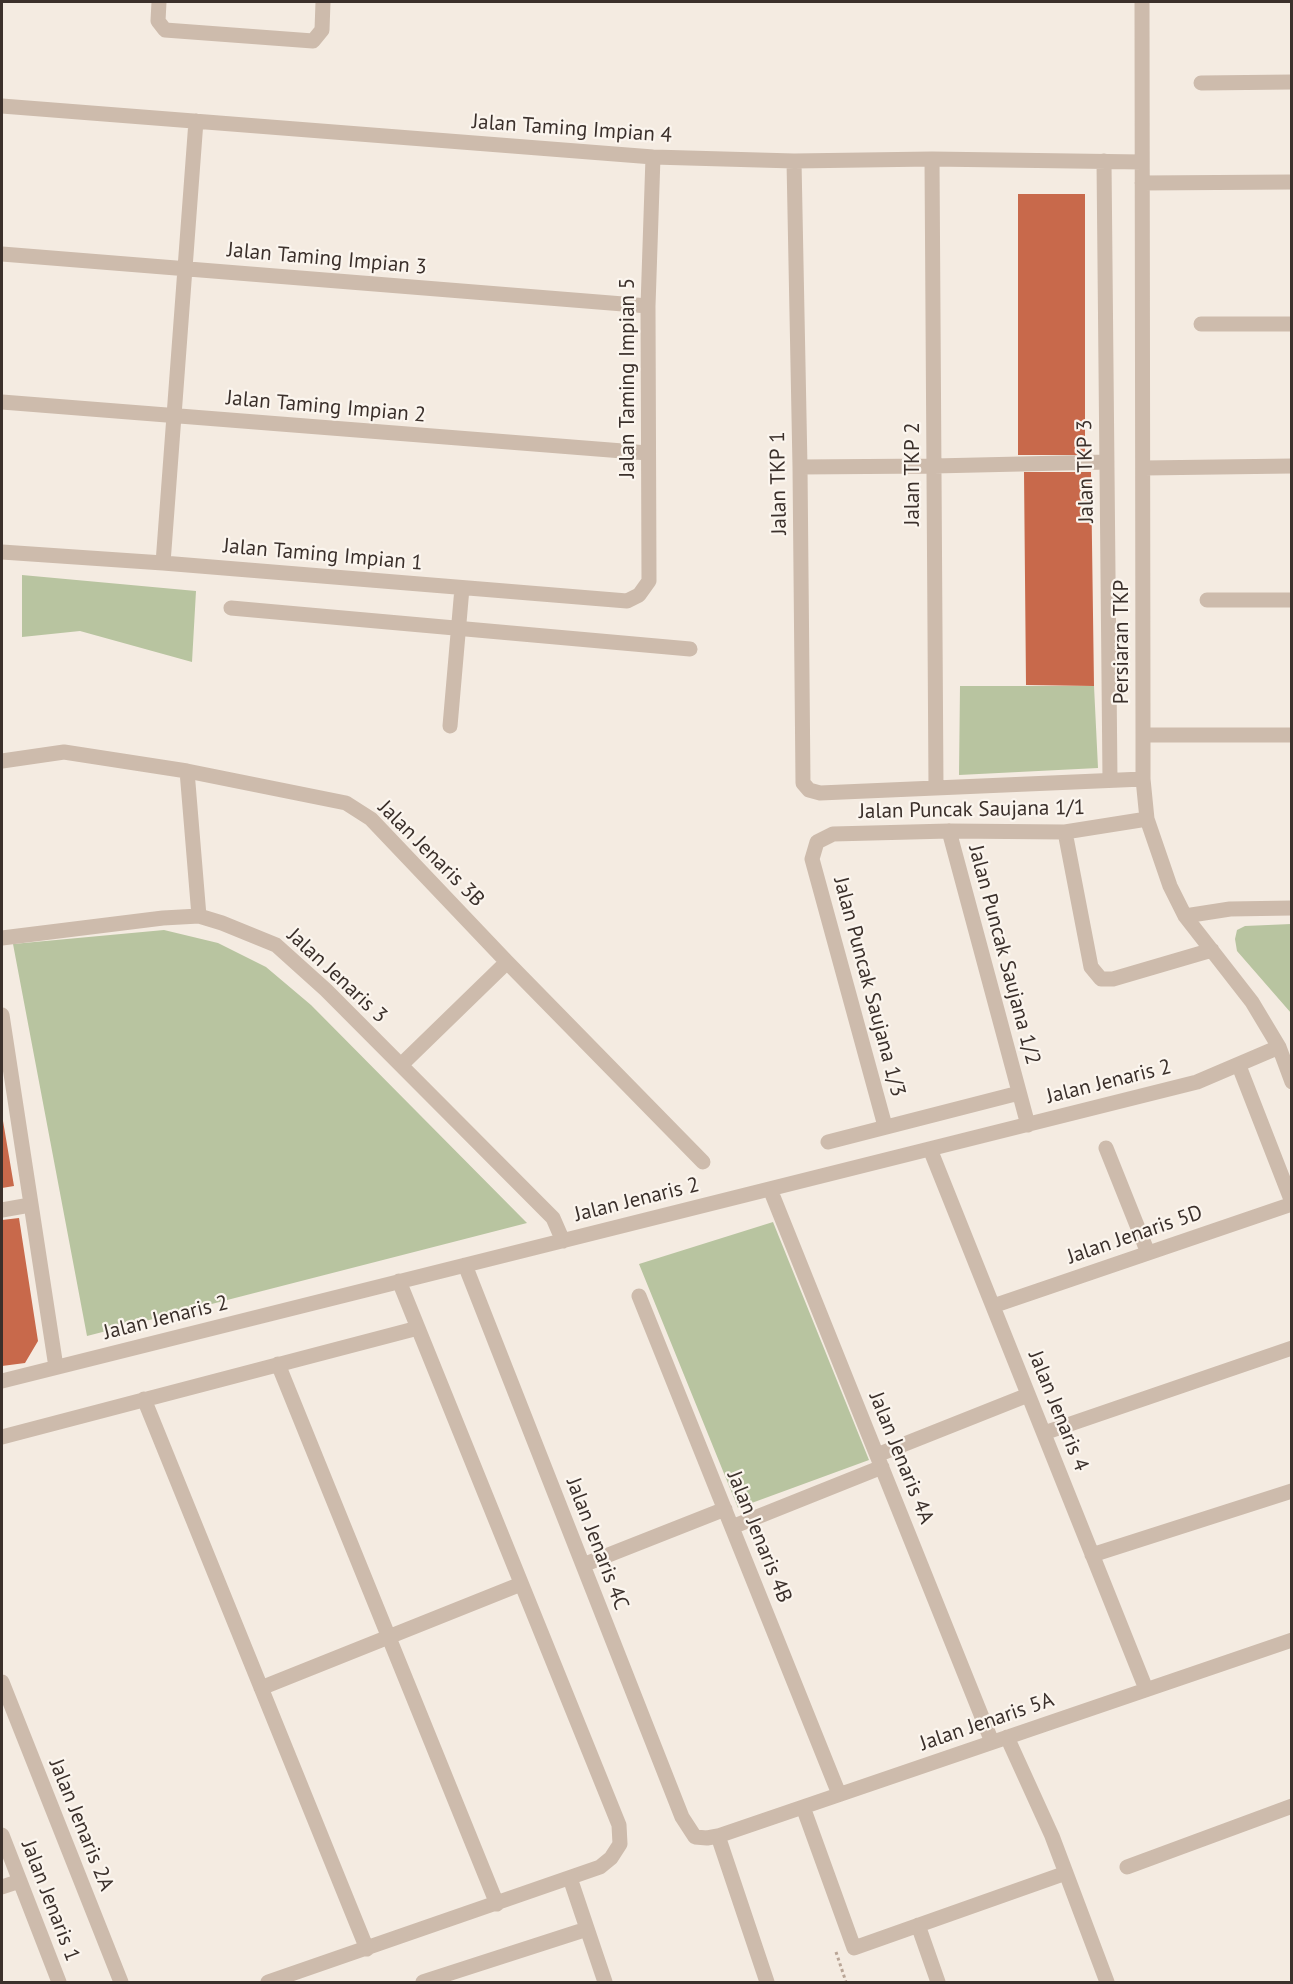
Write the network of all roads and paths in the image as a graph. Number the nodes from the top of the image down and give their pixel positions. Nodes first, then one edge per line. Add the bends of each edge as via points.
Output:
1 (159, 2) edge
2 (323, 2) edge
3 (1142, 2) edge
4 (1292, 82) edge
5 (1201, 83) dead end
6 (2, 106) edge
7 (196, 121) junction
8 (652, 157) junction
9 (932, 159) junction
10 (794, 161) junction
11 (1104, 161) junction
12 (1142, 162) junction
13 (1292, 182) edge
14 (1142, 183) junction
15 (2, 254) edge
16 (185, 268) junction
17 (648, 306) junction
18 (1201, 324) dead end
19 (1292, 324) edge
20 (2, 402) edge
21 (174, 416) junction
22 (648, 453) junction
23 (1107, 462) junction
24 (934, 466) junction
25 (1292, 466) edge
26 (801, 467) junction
27 (1144, 468) junction
28 (2, 552) edge
29 (163, 563) junction
30 (462, 588) junction
31 (639, 596) joint
32 (1207, 600) dead end
33 (1292, 600) edge
34 (231, 608) dead end
35 (458, 628) junction
36 (690, 649) dead end
37 (450, 726) dead end
38 (1143, 735) junction
39 (1292, 735) edge
40 (2, 761) edge
41 (187, 771) junction
42 (1143, 779) junction
43 (1110, 780) junction
44 (936, 788) junction
45 (1147, 819) junction
46 (949, 831) junction
47 (1065, 832) junction
48 (812, 859) joint
49 (1292, 908) edge
50 (199, 916) junction
51 (1185, 916) junction
52 (2, 938) edge
53 (1212, 950) junction
54 (507, 962) junction
55 (2, 1015) edge
56 (1279, 1047) junction
57 (401, 1065) junction
58 (1239, 1066) junction
59 (1292, 1082) edge
60 (1019, 1093) junction
61 (1028, 1125) junction
62 (885, 1126) junction
63 (828, 1142) dead end
64 (1106, 1148) dead end
65 (930, 1149) junction
66 (703, 1162) dead end
67 (770, 1189) junction
68 (1292, 1203) edge
69 (30, 1205) junction
70 (2, 1209) edge
71 (563, 1240) junction
72 (1148, 1253) junction
73 (465, 1265) junction
74 (399, 1281) junction
75 (639, 1296) dead end
76 (993, 1306) junction
77 (418, 1329) junction
78 (1292, 1348) edge
79 (278, 1364) junction
80 (56, 1368) junction
81 (2, 1381) edge
82 (1028, 1395) junction
83 (144, 1398) junction
84 (1044, 1433) junction
85 (2, 1437) edge
86 (879, 1461) junction
87 (1292, 1491) edge
88 (725, 1509) junction
89 (732, 1527) junction
90 (1092, 1555) junction
91 (583, 1565) junction
92 (521, 1584) junction
93 (389, 1637) junction
94 (1292, 1640) edge
95 (2, 1682) edge
96 (261, 1688) junction
97 (1146, 1689) junction
98 (1007, 1737) junction
99 (992, 1742) junction
100 (839, 1794) junction
101 (1292, 1806) edge
102 (803, 1807) junction
103 (2, 1835) edge
104 (718, 1836) junction
105 (695, 1837) joint
106 (1127, 1867) dead end
107 (1066, 1873) junction
108 (570, 1878) junction
109 (20, 1881) junction
110 (2, 1887) edge
111 (497, 1904) junction
112 (918, 1926) junction
113 (587, 1929) junction
114 (367, 1949) junction
115 (59, 1983) edge
116 (121, 1983) edge
117 (268, 1983) edge
118 (423, 1983) edge
119 (605, 1983) edge
120 (767, 1983) edge
121 (938, 1983) edge
122 (1107, 1983) edge

1 - 2 street via 158,21 165,30 313,41 322,30
3 - 12 street, Persiaran TKP
4 - 5 street
6 - 7 street, Jalan Taming Impian 4
7 - 8 street, Jalan Taming Impian 4
7 - 16 street
8 - 10 street, Jalan Taming Impian 4
8 - 17 street, Jalan Taming Impian 5
9 - 10 street, Jalan Taming Impian 4
9 - 11 street, Jalan Taming Impian 4
9 - 24 street, Jalan TKP 2
10 - 26 street, Jalan TKP 1
11 - 12 street, Jalan Taming Impian 4
11 - 23 street, Jalan TKP 3
12 - 14 street, Persiaran TKP
13 - 14 street
14 - 27 street, Persiaran TKP
15 - 16 street, Jalan Taming Impian 3
16 - 17 street, Jalan Taming Impian 3
16 - 21 street
17 - 22 street, Jalan Taming Impian 5
18 - 19 street
20 - 21 street, Jalan Taming Impian 2
21 - 22 street, Jalan Taming Impian 2
21 - 29 street
22 - 31 street, Jalan Taming Impian 5 via 649,580
23 - 24 street
23 - 43 street, Jalan TKP 3
24 - 26 street
24 - 44 street, Jalan TKP 2
25 - 27 street
26 - 44 street, Jalan TKP 1 via 803,783 820,793
27 - 38 street, Persiaran TKP
28 - 29 street, Jalan Taming Impian 1
29 - 30 street, Jalan Taming Impian 1
30 - 31 street, Jalan Taming Impian 1 via 627,602
30 - 35 street
32 - 33 street
34 - 35 street
35 - 36 street
35 - 37 street
38 - 39 street
38 - 42 street, Persiaran TKP
40 - 41 street, Jalan Jenaris 3B via 64,752
41 - 50 street
41 - 54 street, Jalan Jenaris 3B via 346,803 371,819
42 - 43 street
42 - 45 street, Persiaran TKP
43 - 44 street
45 - 47 street, Jalan Puncak Saujana 1/1
45 - 51 street, Persiaran TKP via 1170,886
46 - 47 street, Jalan Puncak Saujana 1/1
46 - 48 street, Jalan Puncak Saujana 1/1 via 833,834 817,843
46 - 60 street, Jalan Puncak Saujana 1/2
47 - 53 street via 1091,967 1101,979 1113,979
48 - 62 street, Jalan Puncak Saujana 1/3
49 - 51 street via 1230,909
50 - 52 street, Jalan Jenaris 3
50 - 57 street, Jalan Jenaris 3 via 276,945
51 - 53 street, Persiaran TKP
53 - 56 street, Persiaran TKP via 1252,1002
54 - 57 street
54 - 66 street, Jalan Jenaris 3B
55 - 69 street
56 - 58 street, Jalan Jenaris 2
56 - 59 street, Persiaran TKP
57 - 71 street, Jalan Jenaris 3 via 553,1218
58 - 61 street, Jalan Jenaris 2 via 1197,1082
58 - 68 street
60 - 61 street, Jalan Puncak Saujana 1/2
60 - 62 street
61 - 65 street, Jalan Jenaris 2
62 - 63 street
64 - 72 street
65 - 67 street, Jalan Jenaris 2
65 - 76 street, Jalan Jenaris 4
67 - 71 street, Jalan Jenaris 2
67 - 86 street, Jalan Jenaris 4A
68 - 72 street, Jalan Jenaris 5D
69 - 70 street
69 - 80 street
71 - 73 street, Jalan Jenaris 2
72 - 76 street, Jalan Jenaris 5D
73 - 74 street, Jalan Jenaris 2
73 - 91 street, Jalan Jenaris 4C
74 - 77 street
74 - 80 street, Jalan Jenaris 2
75 - 88 street, Jalan Jenaris 4B
76 - 82 street, Jalan Jenaris 4
77 - 79 street
77 - 92 street
78 - 84 street
79 - 83 street
79 - 93 street
80 - 81 street, Jalan Jenaris 2
82 - 84 street, Jalan Jenaris 4
82 - 86 street
83 - 85 street
83 - 96 street
84 - 90 street, Jalan Jenaris 4
86 - 89 street
86 - 99 street, Jalan Jenaris 4A
87 - 90 street
88 - 89 street, Jalan Jenaris 4B
88 - 91 street
89 - 100 street, Jalan Jenaris 4B
90 - 97 street, Jalan Jenaris 4
91 - 105 street, Jalan Jenaris 4C via 682,1817
92 - 93 street
92 - 108 street via 619,1825 620,1844 611,1858 600,1867
93 - 96 street
93 - 111 street
94 - 97 street, Jalan Jenaris 5A
95 - 116 street, Jalan Jenaris 2A
96 - 114 street
97 - 98 street, Jalan Jenaris 5A
98 - 99 street, Jalan Jenaris 5A
98 - 107 street
99 - 100 street, Jalan Jenaris 5A
100 - 102 street, Jalan Jenaris 5A
101 - 106 street
102 - 104 street, Jalan Jenaris 5A
102 - 112 street via 854,1948
103 - 109 street, Jalan Jenaris 1
104 - 105 street, Jalan Jenaris 5A
104 - 120 street
107 - 112 street
107 - 122 street
108 - 111 street
108 - 113 street
109 - 110 street
109 - 115 street, Jalan Jenaris 1
111 - 114 street
112 - 121 street
113 - 118 street
113 - 119 street
114 - 117 street

